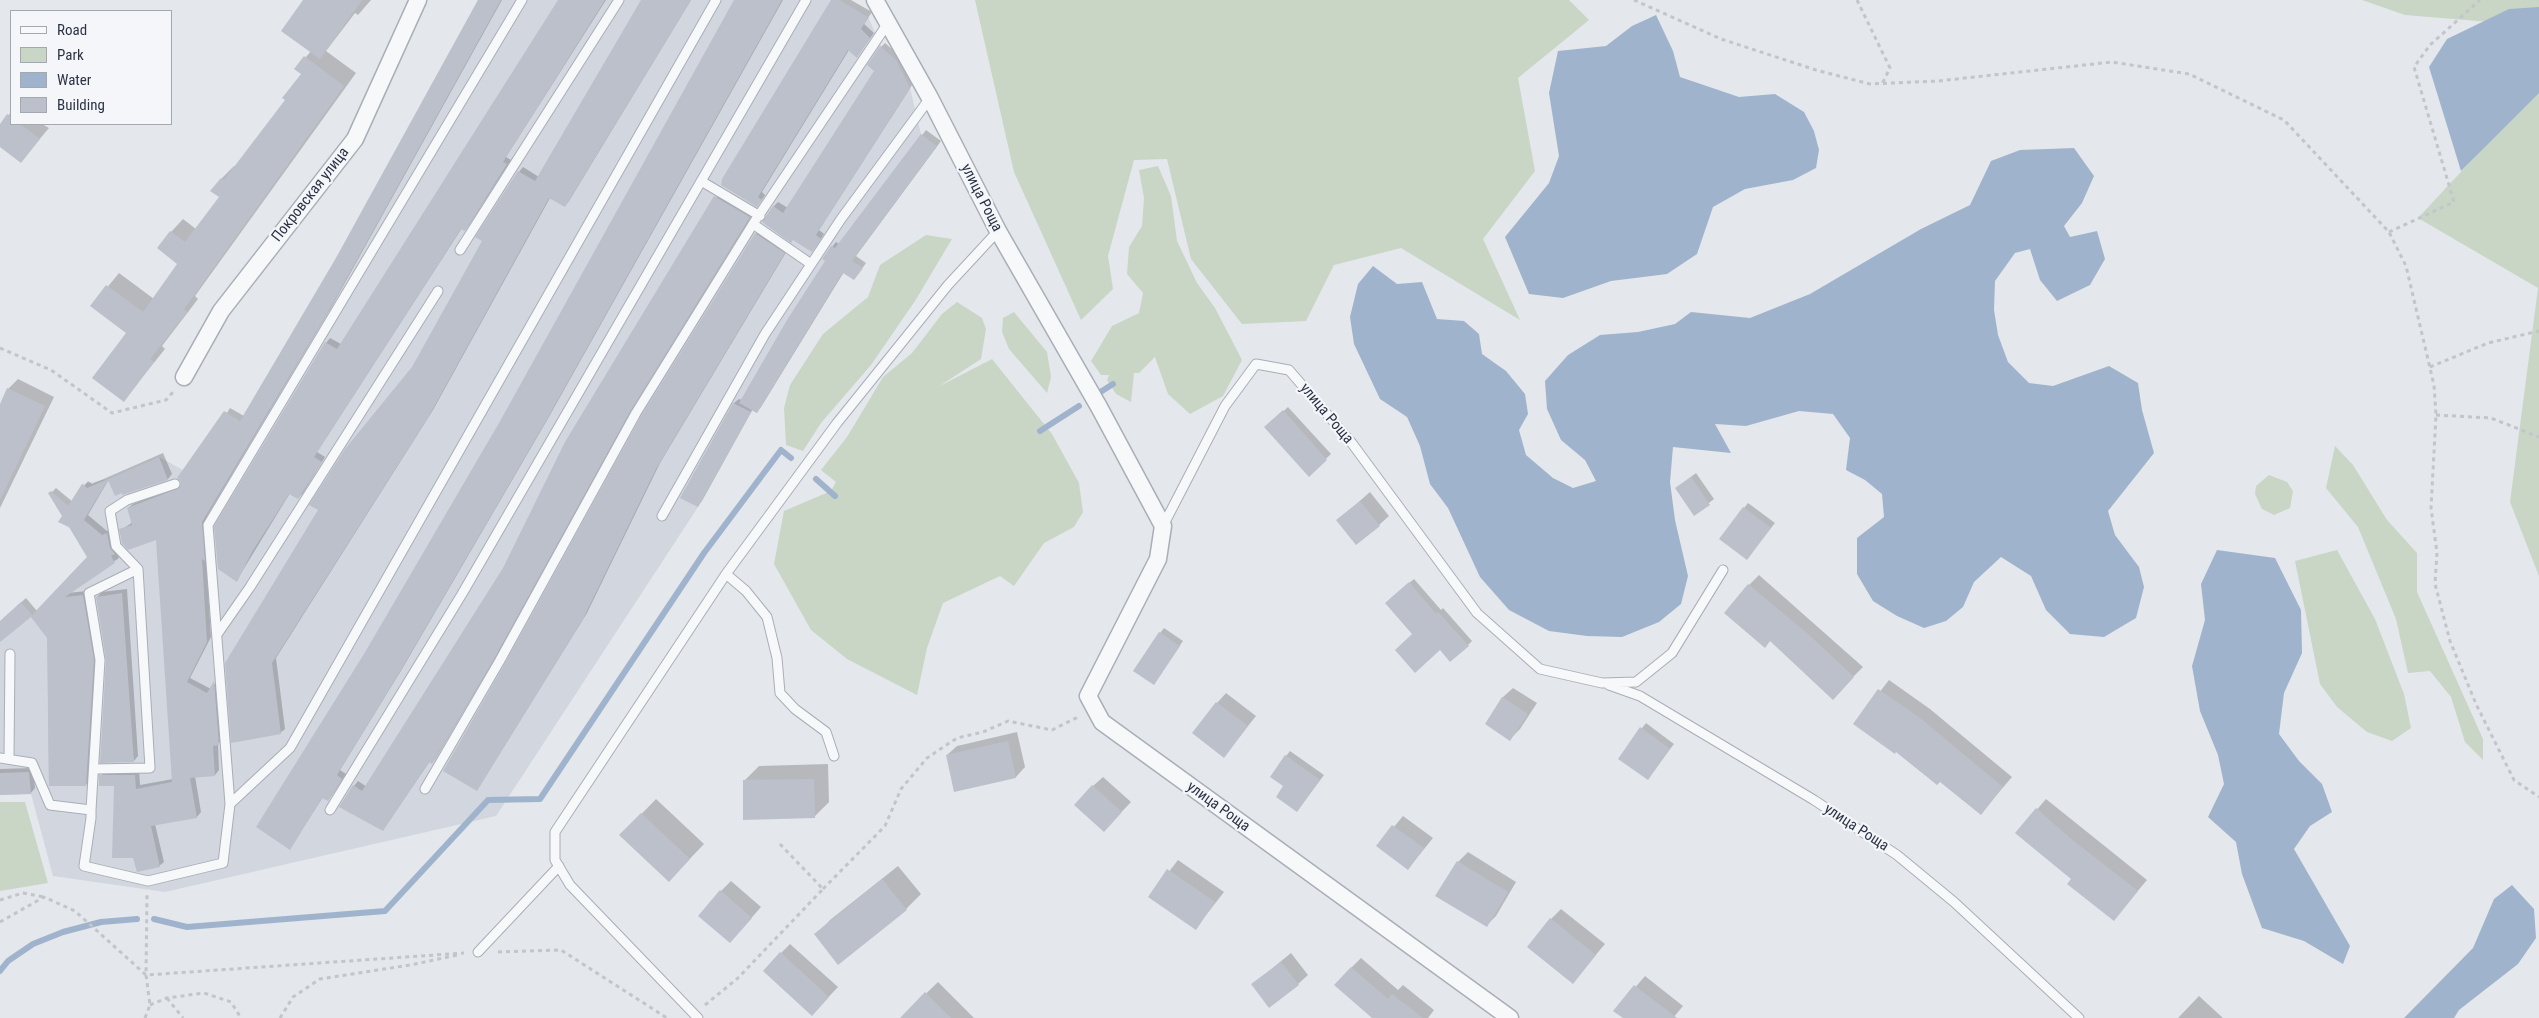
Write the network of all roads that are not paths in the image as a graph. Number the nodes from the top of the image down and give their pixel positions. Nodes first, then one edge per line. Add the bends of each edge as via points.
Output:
1 (418, 0) edge
2 (522, 0) edge
3 (619, 0) edge
4 (716, 0) edge
5 (806, 0) edge
6 (875, 0) edge
7 (888, 23) junction
8 (930, 98) junction
9 (701, 181) junction
10 (760, 216) junction
11 (753, 224) junction
12 (998, 231) junction
13 (460, 250) dead end
14 (811, 264) junction
15 (438, 291) dead end
16 (184, 377) road end
17 (175, 484) dead end
18 (662, 516) dead end
19 (1163, 526) junction
20 (138, 569) junction
21 (1724, 570) dead end
22 (726, 574) junction
23 (218, 633) junction
24 (10, 654) dead end
25 (1602, 683) junction
26 (834, 756) dead end
27 (4, 758) edge
28 (94, 769) junction
29 (425, 789) dead end
30 (230, 804) junction
31 (91, 810) junction
32 (330, 810) dead end
33 (559, 866) junction
34 (473, 952) road end
35 (696, 1016) edge
36 (1510, 1018) edge
37 (2078, 1018) edge

1 - 16 street, Покровская улица via 355,139 221,311
2 - 23 lane via 208,526
3 - 13 lane
4 - 30 lane via 290,748
5 - 9 lane
6 - 7 street, улица Роща
7 - 8 street, улица Роща
7 - 10 lane
8 - 12 street, улица Роща
8 - 14 lane
9 - 10 lane
9 - 32 lane via 462,594
10 - 11 lane
11 - 14 lane
11 - 29 lane via 636,413
12 - 19 street, улица Роща
12 - 22 lane via 948,285 837,423
14 - 18 lane via 765,334
15 - 23 lane
17 - 20 lane via 127,500 110,511 116,546
19 - 25 lane, улица Роща via 1225,406 1256,364 1290,370 1351,442 1477,613 1540,670
19 - 36 street, улица Роща via 1158,559 1088,696 1102,722
20 - 28 lane via 89,593 100,660
20 - 28 lane via 150,768
21 - 25 lane, улица Роща via 1672,653 1636,682
22 - 26 lane via 746,591 767,617 777,658 780,693 795,709 826,732
22 - 33 lane via 555,832 555,860
23 - 30 lane
24 - 27 lane
25 - 37 lane, улица Роща via 1640,696 1814,800 1897,855 1954,902
27 - 31 lane via 32,763 50,805
28 - 31 lane
30 - 31 lane via 223,863 148,881 84,866
33 - 34 lane
33 - 35 lane via 570,885

